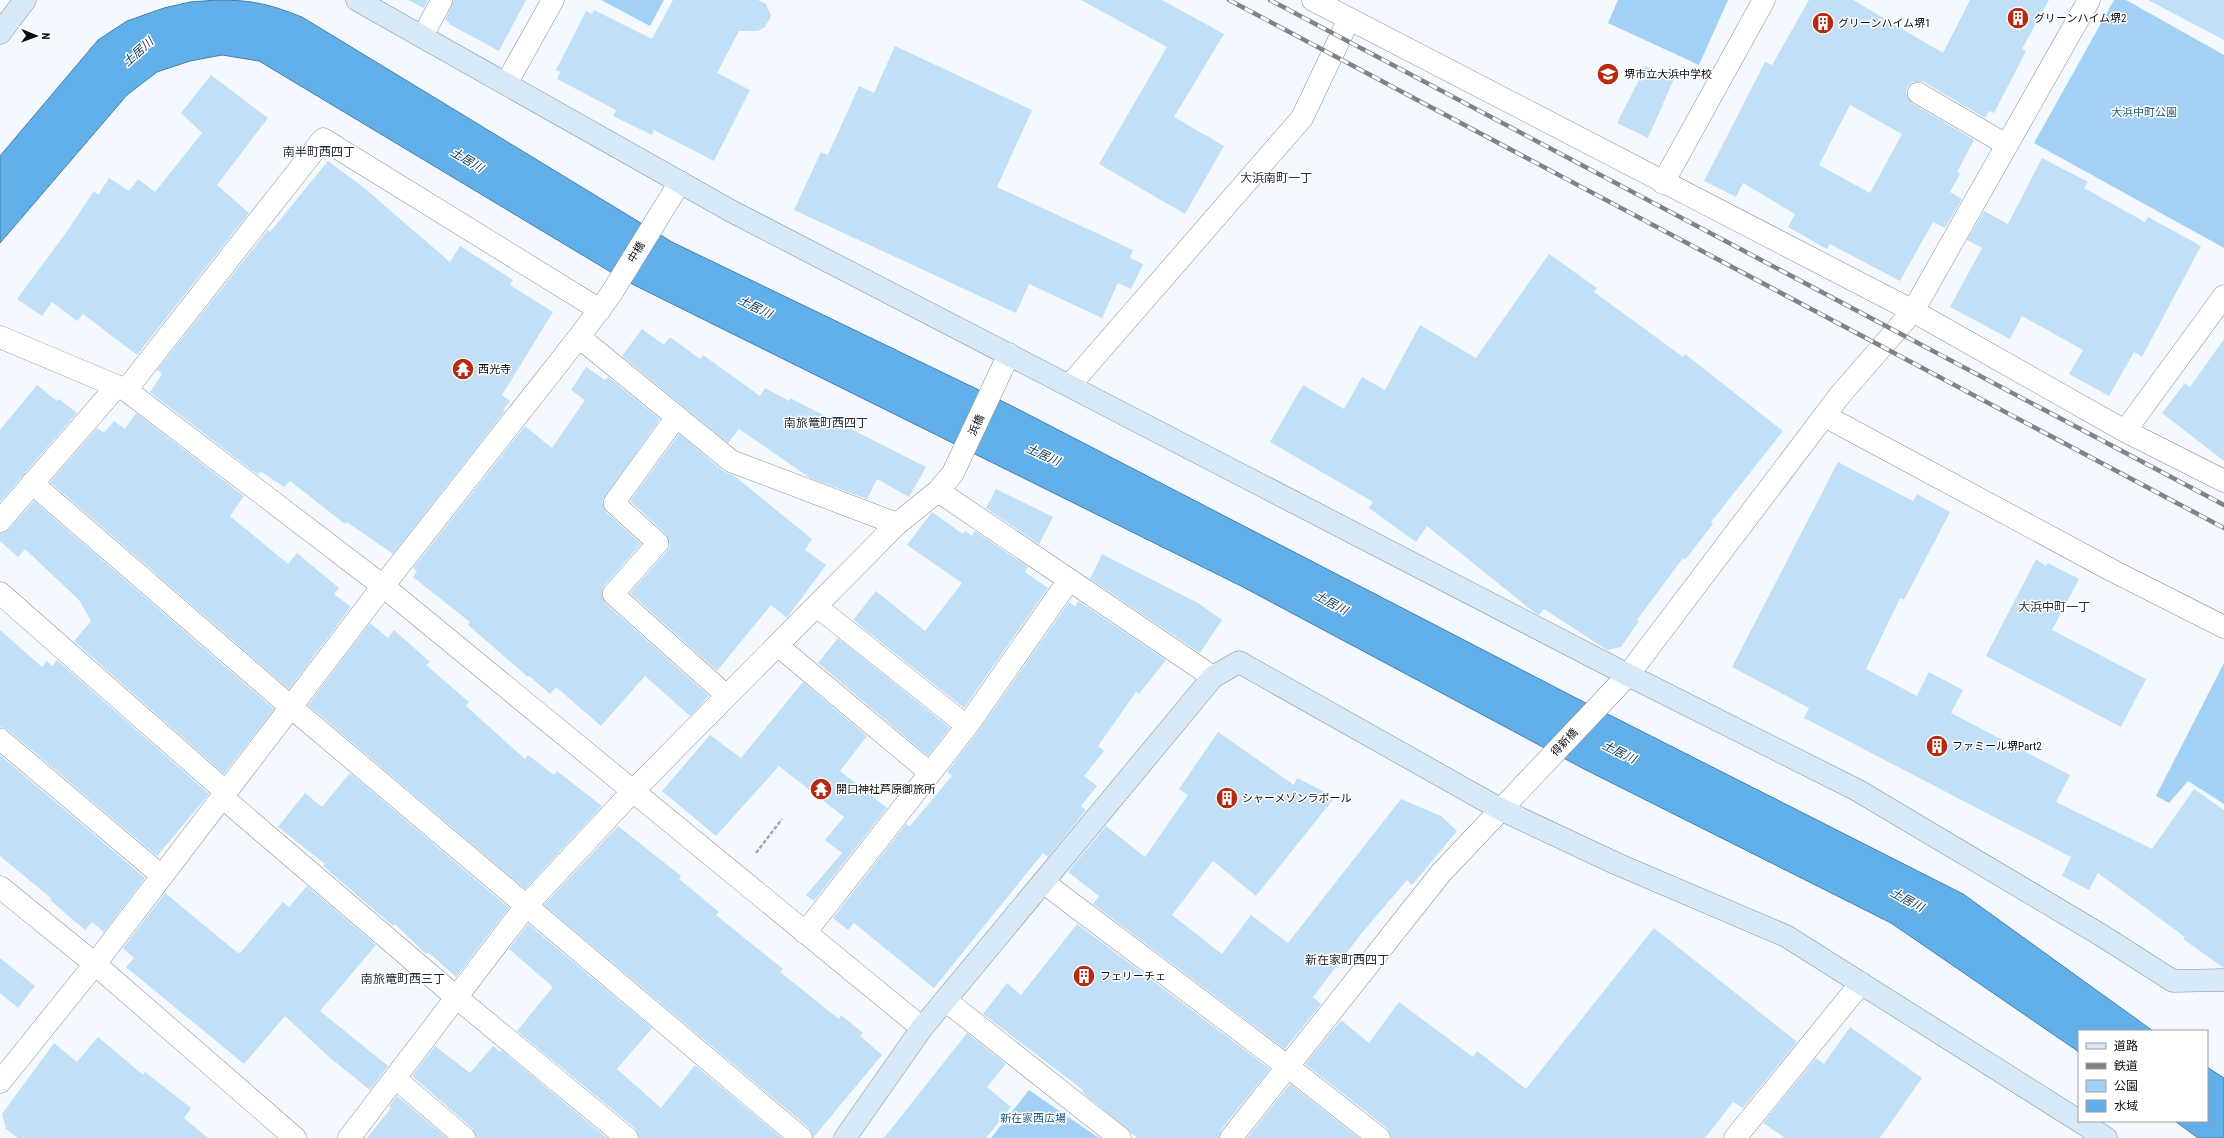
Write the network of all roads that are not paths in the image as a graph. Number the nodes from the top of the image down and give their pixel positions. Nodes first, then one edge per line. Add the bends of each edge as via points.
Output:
1 (25, 0) edge
2 (357, 0) edge
3 (442, 0) edge
4 (553, 0) edge
5 (1313, 0) edge
6 (1764, 0) edge
7 (2089, 0) edge
8 (1349, 19) junction
9 (0, 33) edge
10 (422, 36) junction
11 (506, 84) junction
12 (1918, 93) dead end
13 (2007, 145) junction
14 (680, 182) junction
15 (1663, 183) junction
16 (2224, 296) edge
17 (605, 302) junction
18 (1913, 311) junction
19 (579, 337) junction
20 (0, 338) edge
21 (1009, 354) junction
22 (1070, 386) junction
23 (121, 388) junction
24 (677, 416) junction
25 (1825, 416) junction
26 (2125, 431) junction
27 (2224, 481) edge
28 (32, 483) junction
29 (938, 491) junction
30 (0, 521) edge
31 (897, 524) junction
32 (1069, 580) junction
33 (383, 586) junction
34 (0, 593) edge
35 (816, 606) junction
36 (2224, 627) edge
37 (777, 645) junction
38 (1628, 675) junction
39 (1213, 677) junction
40 (726, 696) junction
41 (291, 707) junction
42 (967, 726) junction
43 (0, 739) edge
44 (930, 774) junction
45 (632, 792) junction
46 (224, 795) junction
47 (1500, 809) junction
48 (162, 876) junction
49 (1043, 882) junction
50 (0, 887) edge
51 (526, 906) junction
52 (806, 933) junction
53 (94, 964) junction
54 (2224, 980) edge
55 (1861, 983) junction
56 (456, 997) junction
57 (945, 1000) junction
58 (922, 1028) junction
59 (1287, 1066) junction
60 (395, 1078) junction
61 (0, 1082) edge
62 (2078, 1120) edge
63 (2081, 1122) edge
64 (295, 1138) edge
65 (349, 1138) edge
66 (465, 1138) edge
67 (627, 1138) edge
68 (801, 1138) edge
69 (845, 1138) edge
70 (1120, 1138) edge
71 (1231, 1138) edge
72 (1379, 1138) edge
73 (1735, 1138) edge
74 (2106, 1138) edge

1 - 9 street
2 - 10 street
3 - 10 lane
4 - 11 street
5 - 8 street
6 - 15 street
7 - 13 street, 得新橋
8 - 15 street
8 - 22 street via 1302,118
10 - 11 street
11 - 14 street
12 - 13 lane
13 - 18 street, 得新橋
14 - 17 street, 中橋
14 - 21 street
15 - 18 street
16 - 26 street
17 - 19 street, 中橋
17 - 23 street via 323,139
18 - 25 street, 得新橋
18 - 26 street
19 - 24 street
19 - 33 street, 中橋
20 - 23 street
21 - 22 street
21 - 29 street, 浜橋 via 953,473
22 - 38 street
23 - 28 street
23 - 33 street
24 - 31 street via 731,461
24 - 40 lane via 614,502 658,543 613,594
25 - 36 street via 2115,572
25 - 38 street, 得新橋
26 - 27 street
28 - 30 street
28 - 41 street
29 - 31 street, 浜橋
29 - 32 street
31 - 35 street, 浜橋
32 - 39 street
32 - 42 street
33 - 41 street, 中橋
33 - 45 street
34 - 46 street
35 - 37 street, 浜橋
35 - 42 lane
37 - 40 street, 浜橋
37 - 44 lane
38 - 47 street, 得新橋
38 - 54 street via 1857,790 2101,935 2173,981
39 - 47 street via 1240,662
39 - 49 street
40 - 45 street, 浜橋
41 - 46 street, 中橋
41 - 51 street
42 - 44 street
43 - 48 lane
44 - 52 street
45 - 51 street, 浜橋
45 - 52 street
46 - 48 street, 中橋
46 - 56 street
47 - 55 street via 1617,864 1786,936
47 - 59 street, 得新橋 via 1440,872
48 - 53 street, 中橋
49 - 57 street
49 - 59 street
50 - 53 street
51 - 56 street, 浜橋
51 - 68 street
52 - 58 street
53 - 61 street, 中橋
53 - 64 street
55 - 62 street
55 - 73 street
56 - 60 street, 浜橋
56 - 67 street
57 - 58 street
57 - 70 street
58 - 69 street
59 - 71 street, 得新橋
59 - 72 street
60 - 65 street, 浜橋
60 - 66 lane
63 - 74 street

